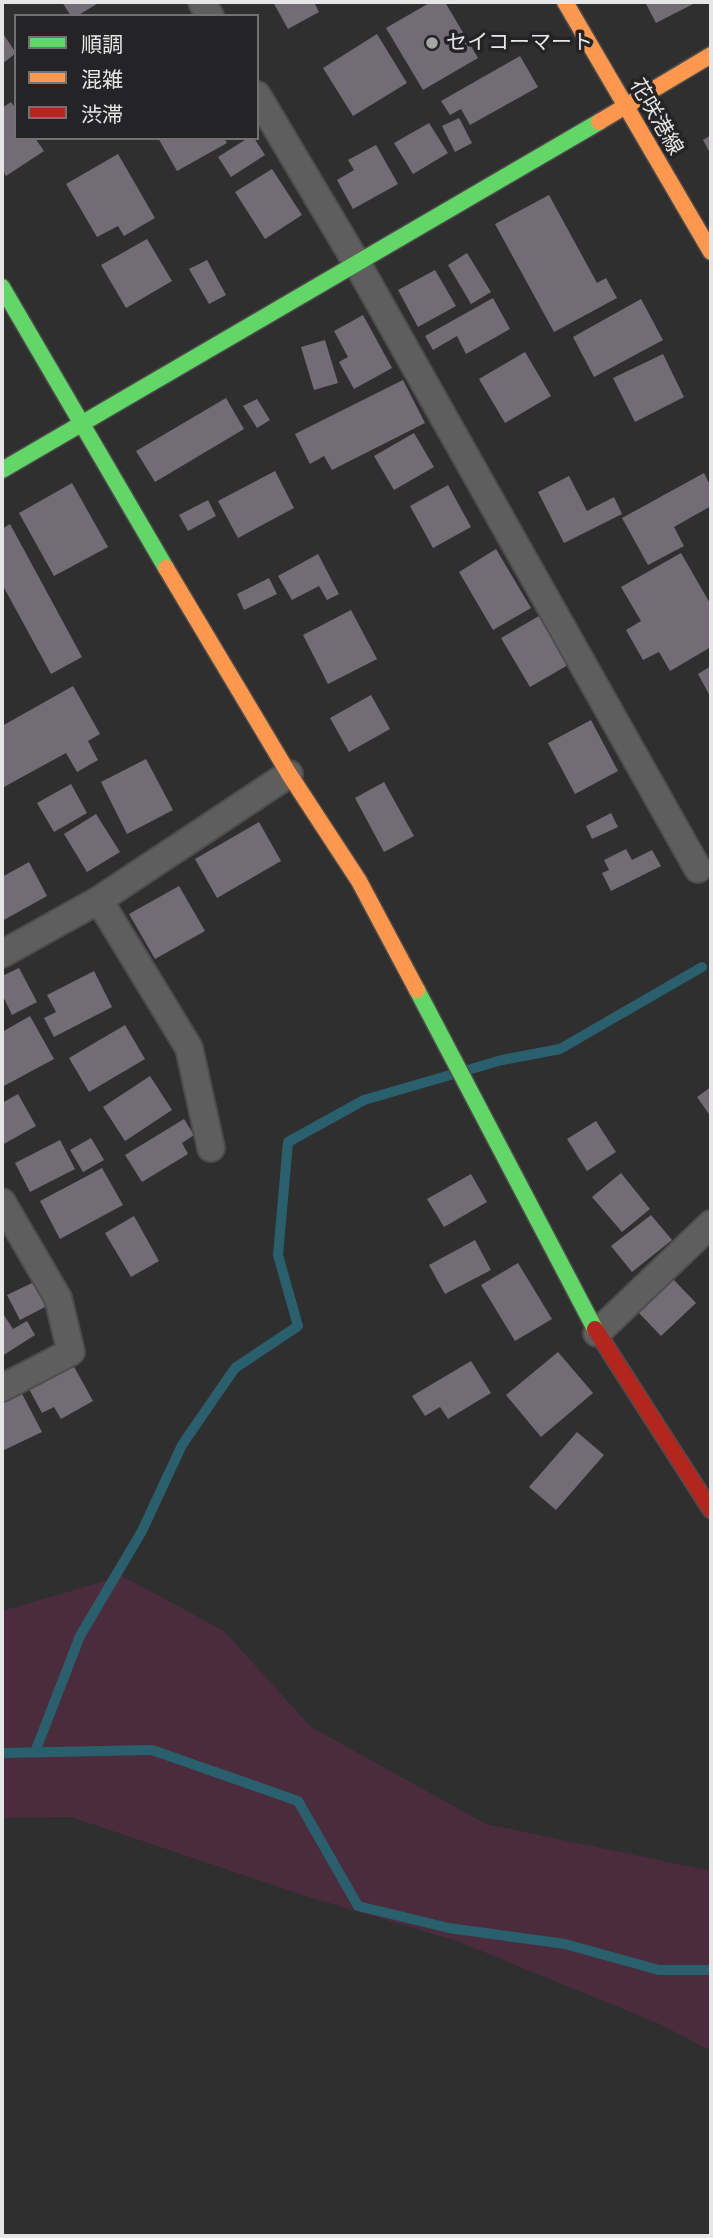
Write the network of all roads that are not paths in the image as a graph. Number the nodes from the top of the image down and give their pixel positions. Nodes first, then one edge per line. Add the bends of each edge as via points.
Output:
1 (565, 2) edge
2 (711, 55) edge
3 (259, 98) edge
4 (625, 106) junction
5 (711, 252) edge
6 (358, 265) junction
7 (2, 287) edge
8 (80, 425) junction
9 (2, 470) edge
10 (289, 774) junction
11 (698, 869) dead end
12 (99, 900) junction
13 (2, 954) edge
14 (211, 1148) dead end
15 (2, 1202) edge
16 (711, 1224) edge
17 (597, 1333) junction
18 (2, 1388) edge
19 (711, 1510) edge

1 - 4 street, 花咲港線
2 - 4 street
3 - 6 street
4 - 5 street, 花咲港線
4 - 6 street
6 - 8 street
6 - 11 street
7 - 8 street
8 - 9 street
8 - 10 street
10 - 12 street
10 - 17 street via 359,881
12 - 13 street
12 - 14 street via 189,1048
15 - 18 street via 58,1298 71,1352
16 - 17 street
17 - 19 street

